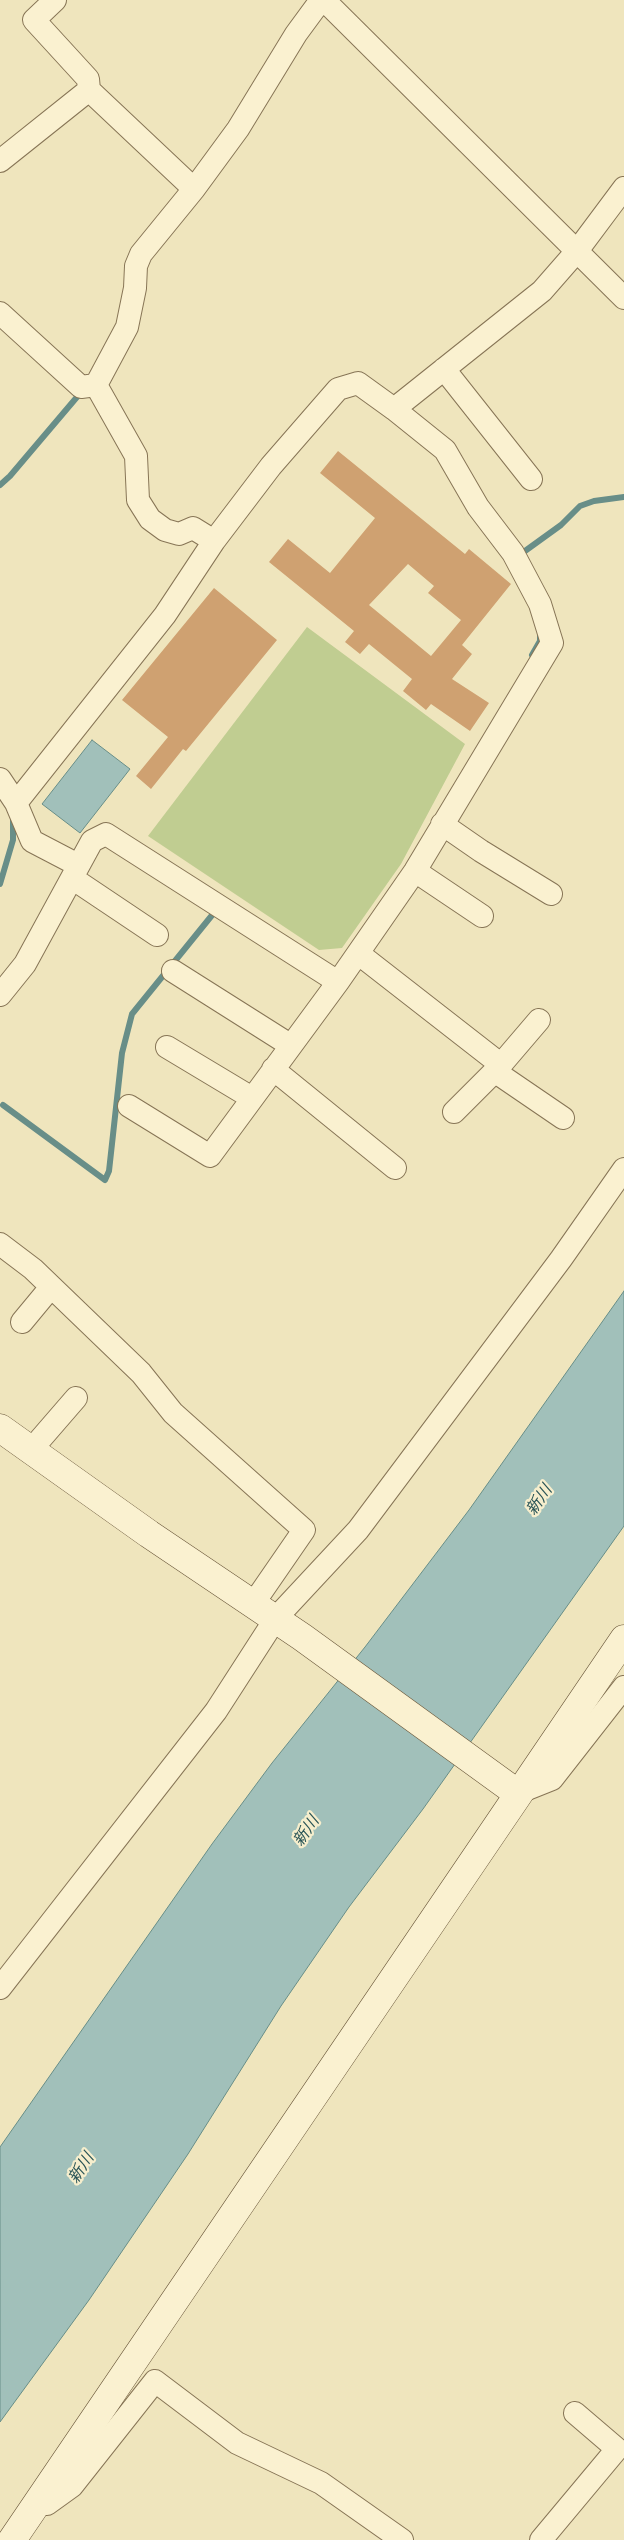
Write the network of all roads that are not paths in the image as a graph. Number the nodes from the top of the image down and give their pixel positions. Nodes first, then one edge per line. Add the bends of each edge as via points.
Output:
1 (55, 0) edge
2 (322, 0) edge
3 (89, 90) junction
4 (0, 161) edge
5 (624, 188) edge
6 (194, 189) junction
7 (577, 251) junction
8 (624, 298) edge
9 (0, 313) edge
10 (444, 369) junction
11 (96, 384) junction
12 (394, 409) junction
13 (531, 479) dead end
14 (214, 541) junction
15 (0, 779) edge
16 (16, 803) junction
17 (442, 824) junction
18 (75, 871) junction
19 (415, 871) junction
20 (551, 894) dead end
21 (482, 916) dead end
22 (157, 935) dead end
23 (359, 954) junction
24 (173, 971) dead end
25 (338, 982) junction
26 (0, 995) edge
27 (539, 1020) dead end
28 (290, 1045) junction
29 (167, 1046) dead end
30 (498, 1068) junction
31 (273, 1069) junction
32 (252, 1098) junction
33 (129, 1106) dead end
34 (454, 1112) dead end
35 (563, 1118) dead end
36 (395, 1168) dead end
37 (624, 1169) edge
38 (0, 1244) edge
39 (51, 1287) junction
40 (22, 1322) dead end
41 (76, 1398) dead end
42 (0, 1428) edge
43 (31, 1450) junction
44 (265, 1611) junction
45 (624, 1639) edge
46 (624, 1687) edge
47 (516, 1792) junction
48 (0, 1988) edge
49 (575, 2413) dead end
50 (44, 2502) junction
51 (12, 2540) edge
52 (28, 2540) edge
53 (402, 2540) edge
54 (541, 2540) edge

1 - 3 street via 34,20 88,79
2 - 6 street via 296,34 238,129
2 - 7 street
3 - 4 street
3 - 6 street
5 - 7 street
6 - 11 street via 141,254 136,266 127,327
7 - 8 street
7 - 10 street via 542,292
9 - 11 street via 81,387
10 - 12 street
10 - 13 street
11 - 14 street via 136,456 138,500 150,519 165,530 179,534 193,528
12 - 14 street via 358,383 338,389 271,466
12 - 17 street via 445,450 478,507 513,553 540,604 552,643
14 - 16 street via 165,615
15 - 16 street
16 - 18 street via 32,841
17 - 19 street
17 - 20 street
18 - 22 street
18 - 25 street via 92,841 106,834
18 - 26 street via 25,964
19 - 21 street
19 - 23 street
23 - 25 street
23 - 30 street via 496,1060
24 - 28 street
25 - 28 street
27 - 30 street
28 - 31 street
29 - 32 street
30 - 34 street
30 - 35 street via 500,1075
31 - 32 street
31 - 36 street
32 - 33 street via 210,1156
37 - 44 street via 561,1259 358,1530
38 - 39 street
39 - 40 street
39 - 44 street via 141,1373 173,1414 304,1530
41 - 43 street
42 - 43 street
43 - 44 street via 148,1534
44 - 47 street
44 - 48 street via 216,1711
45 - 47 street
46 - 47 street via 552,1779
47 - 50 street
49 - 54 street via 617,2449
50 - 51 street
50 - 52 street
50 - 53 street via 72,2486 156,2380 237,2443 321,2483

